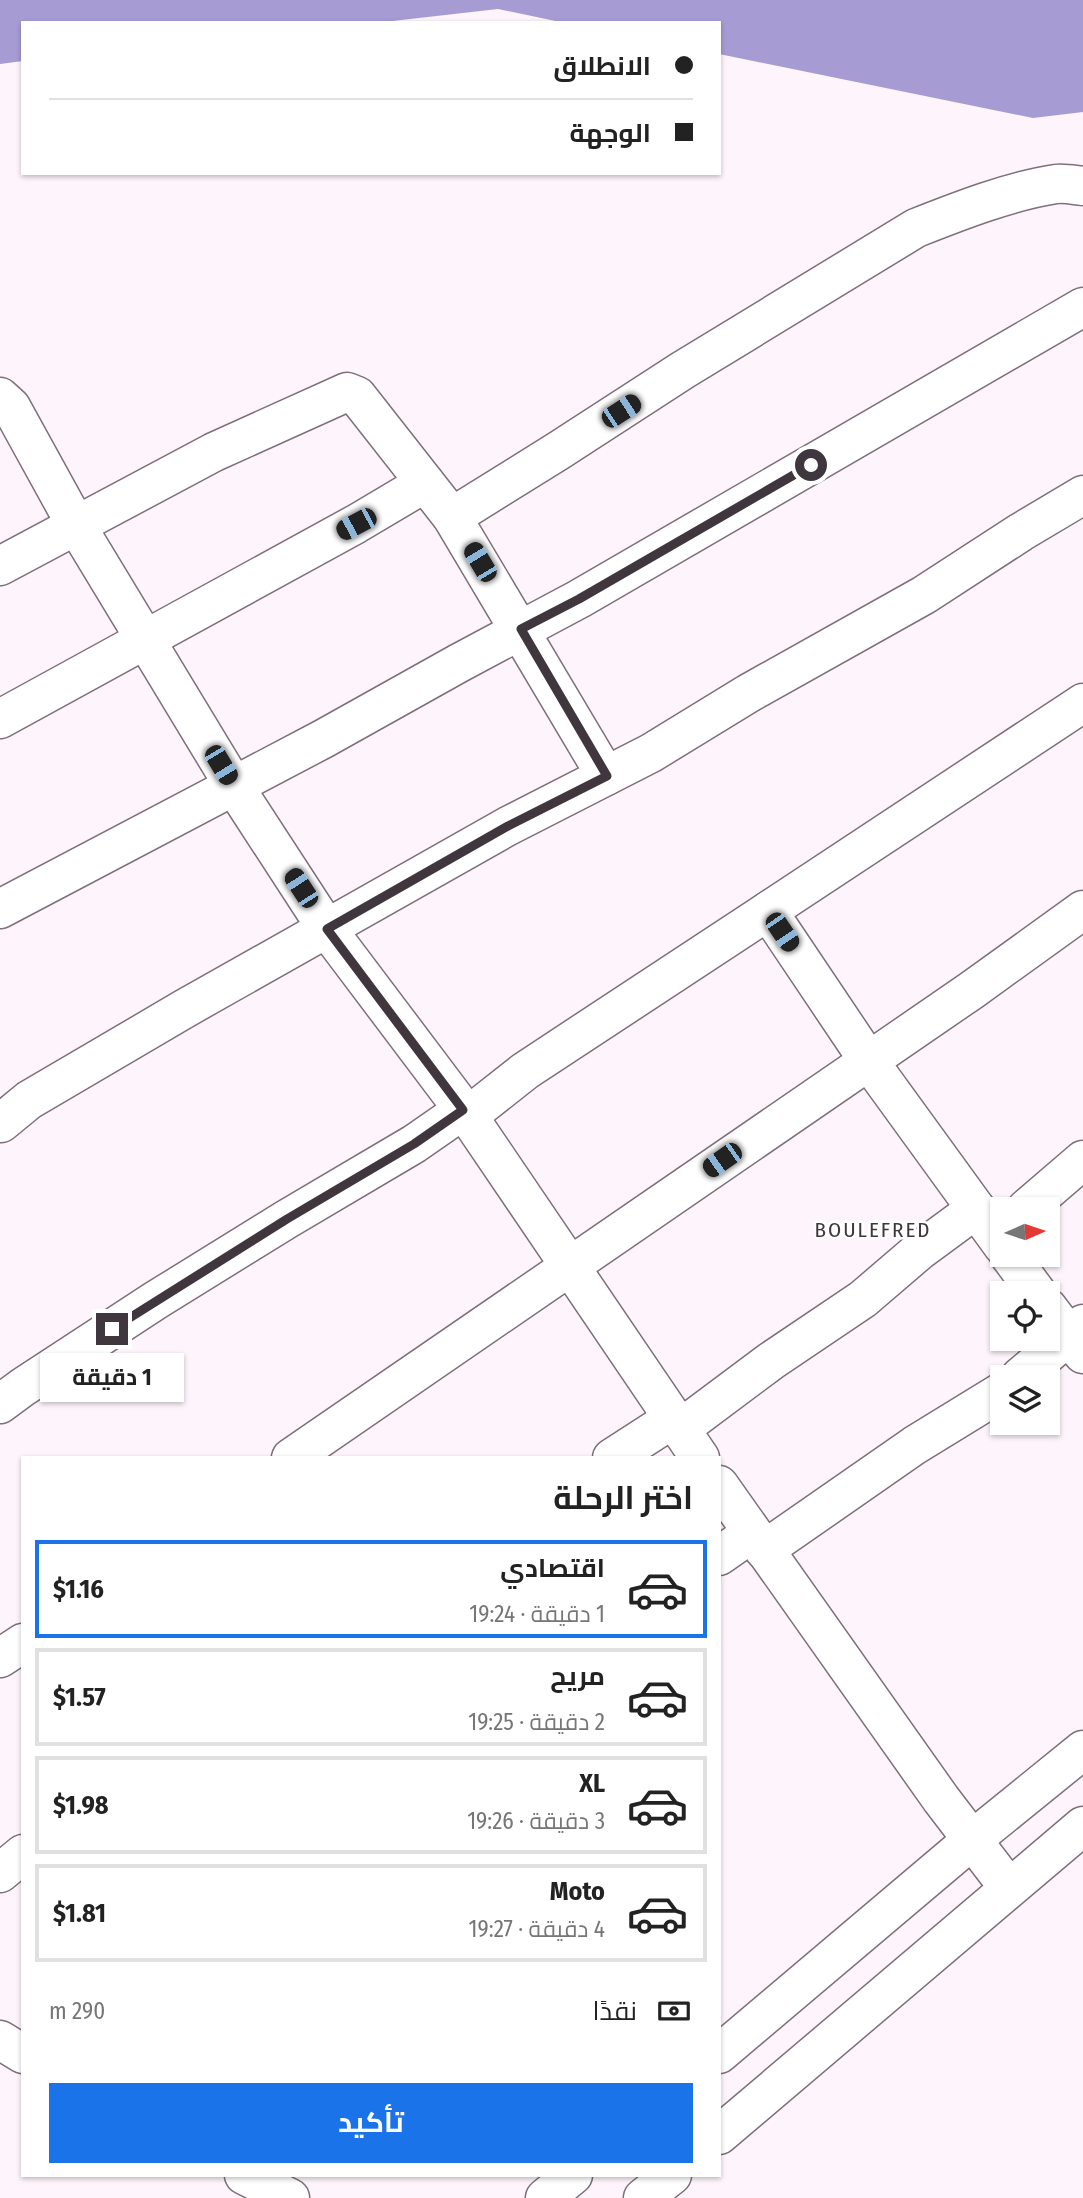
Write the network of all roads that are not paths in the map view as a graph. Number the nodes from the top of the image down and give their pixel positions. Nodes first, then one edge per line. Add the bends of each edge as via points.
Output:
1 (1083, 186) edge
2 (1083, 307) edge
3 (0, 397) edge
4 (425, 483) junction
5 (1083, 495) edge
6 (452, 517) junction
7 (76, 526) junction
8 (0, 566) edge
9 (521, 629) junction
10 (145, 639) junction
11 (1083, 703) edge
12 (0, 719) edge
13 (607, 776) junction
14 (234, 786) junction
15 (0, 909) edge
16 (1083, 910) edge
17 (768, 911) junction
18 (327, 929) junction
19 (868, 1060) junction
20 (465, 1113) junction
21 (1, 1123) edge
22 (1083, 1160) edge
23 (1040, 1197) edge
24 (990, 1226) edge
25 (990, 1236) edge
26 (570, 1266) junction
27 (1071, 1331) edge
28 (1033, 1365) edge
29 (990, 1399) edge
30 (0, 1404) edge
31 (685, 1435) edge
32 (294, 1456) edge
33 (618, 1456) edge
34 (721, 1488) edge
35 (758, 1542) junction
36 (721, 1555) edge
37 (21, 1644) edge
38 (0, 1658) edge
39 (1083, 1750) edge
40 (1083, 1826) edge
41 (972, 1840) junction
42 (21, 1856) edge
43 (0, 1873) edge
44 (1009, 1888) junction
45 (0, 2040) edge
46 (721, 2052) edge
47 (21, 2053) edge
48 (721, 2133) edge
49 (248, 2177) edge
50 (571, 2177) edge
51 (669, 2177) edge
52 (290, 2198) edge
53 (545, 2198) edge
54 (643, 2198) edge

1 - 6 street via 1058,184 916,228
2 - 9 street
3 - 7 street via 11,407
4 - 6 street
4 - 7 street via 367,406 347,393 214,452
4 - 10 street
5 - 13 street via 924,595
6 - 9 street
7 - 8 street
7 - 10 street
9 - 13 street
9 - 14 street
10 - 12 street
10 - 14 street
11 - 17 street
13 - 18 street via 508,826
14 - 15 street
14 - 18 street
16 - 19 street
17 - 19 street
17 - 20 street
18 - 20 street
18 - 21 street via 29,1100
19 - 24 street
19 - 26 street
20 - 26 street
20 - 30 street via 156,1300
22 - 23 street
25 - 31 street via 919,1251 863,1298 771,1361
26 - 31 street
26 - 32 street
27 - 28 street
29 - 35 street
31 - 33 street
34 - 35 street
35 - 36 street
35 - 41 street
37 - 38 street
39 - 41 street
40 - 44 street
41 - 44 street
41 - 46 street
42 - 43 street
44 - 48 street
45 - 47 street
49 - 52 street
50 - 53 street
51 - 54 street

